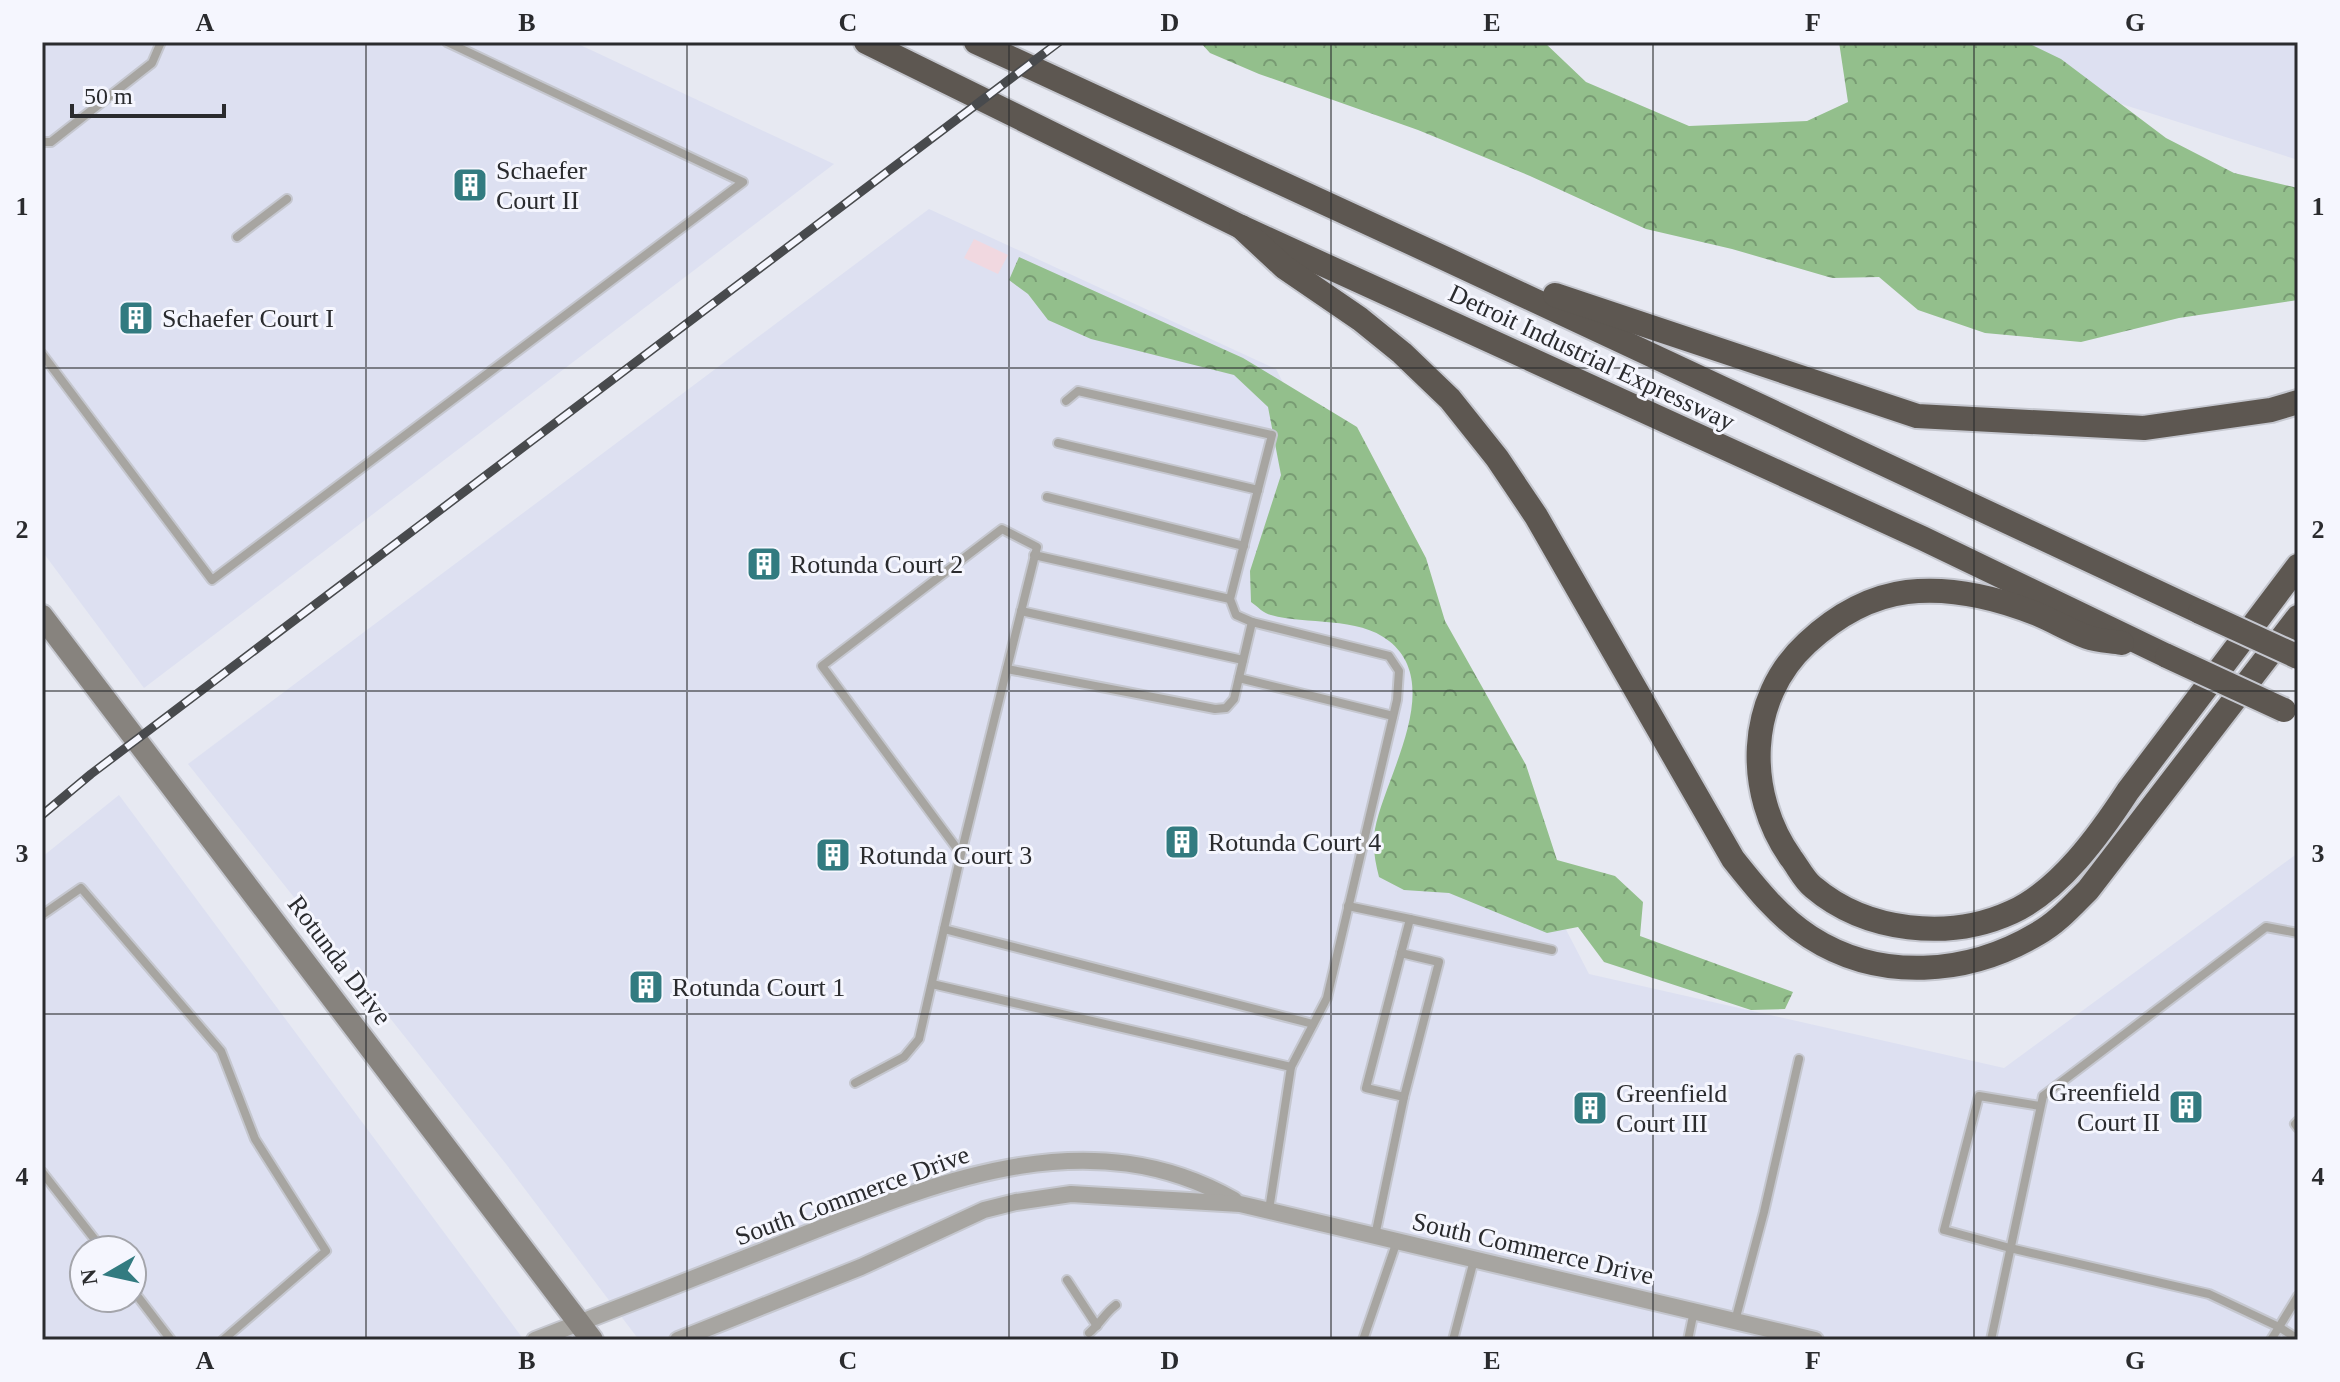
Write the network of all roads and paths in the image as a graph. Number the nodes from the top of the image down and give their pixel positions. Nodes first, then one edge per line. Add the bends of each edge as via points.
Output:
1 (161, 42) edge
2 (447, 42) edge
3 (866, 42) edge
4 (976, 42) edge
5 (42, 142) edge
6 (287, 199) dead end
7 (1241, 227) junction
8 (237, 237) dead end
9 (1446, 259) junction
10 (42, 354) edge
11 (1066, 401) dead end
12 (2298, 402) edge
13 (1058, 443) dead end
14 (1258, 490) junction
15 (1047, 497) dead end
16 (1244, 546) junction
17 (1034, 555) junction
18 (2298, 566) edge
19 (1230, 599) junction
20 (1021, 611) junction
21 (42, 616) edge
22 (2298, 617) edge
23 (1252, 622) junction
24 (2158, 652) junction
25 (2298, 657) edge
26 (1243, 660) junction
27 (1007, 669) junction
28 (1239, 678) junction
29 (2291, 714) edge
30 (1393, 716) junction
31 (961, 854) junction
32 (1348, 906) junction
33 (42, 915) edge
34 (1410, 919) junction
35 (944, 929) junction
36 (2298, 933) edge
37 (1552, 950) dead end
38 (1401, 953) junction
39 (932, 984) junction
40 (1313, 1024) junction
41 (1799, 1059) dead end
42 (1291, 1067) junction
43 (855, 1083) dead end
44 (1404, 1097) junction
45 (2040, 1106) junction
46 (2298, 1121) edge
47 (2298, 1128) edge
48 (42, 1172) edge
49 (1240, 1204) junction
50 (1269, 1210) junction
51 (90, 1234) edge
52 (1375, 1236) junction
53 (1397, 1241) junction
54 (2010, 1248) junction
55 (1474, 1259) junction
56 (1067, 1280) dead end
57 (2298, 1296) edge
58 (1116, 1305) dead end
59 (148, 1310) edge
60 (1694, 1311) junction
61 (1735, 1321) junction
62 (1097, 1326) junction
63 (2279, 1327) junction
64 (586, 1332) edge
65 (1089, 1333) dead end
66 (2298, 1339) edge
67 (171, 1340) edge
68 (223, 1340) edge
69 (535, 1340) edge
70 (678, 1340) edge
71 (1363, 1340) edge
72 (1453, 1340) edge
73 (1688, 1340) edge
74 (1815, 1340) edge
75 (1991, 1340) edge
76 (2271, 1340) edge

1 - 5 lane via 152,63 51,142
2 - 10 lane via 743,182 212,580
3 - 7 highway, Detroit Industrial Expressway
4 - 9 highway, Detroit Industrial Expressway
6 - 8 lane
7 - 22 highway via 1284,267 1402,353 1450,399 1536,516 1733,859 1782,915 1833,950 1929,970 1992,958 2039,934 2088,890
7 - 24 highway, Detroit Industrial Expressway via 1922,538
9 - 12 highway via 1917,416 2144,428
9 - 25 highway, Detroit Industrial Expressway, bridge
11 - 14 lane via 1078,391 1272,435
13 - 14 lane
14 - 16 lane
15 - 16 lane
16 - 19 lane
17 - 19 lane
17 - 20 lane
17 - 31 lane via 1037,547 1002,529 822,666
18 - 24 highway via 2103,830 2039,895 2012,912 1959,928 1909,928 1848,911 1810,885 1769,819 1758,747 1774,688 1823,628 1867,602 1910,592 1982,597 2088,637
19 - 23 lane via 1236,615
20 - 26 lane
20 - 27 lane
21 - 64 main road, Rotunda Drive
23 - 26 lane
23 - 30 lane via 1389,656 1399,671
24 - 29 highway, Detroit Industrial Expressway, bridge
26 - 28 lane
27 - 28 lane via 1215,709 1226,708 1234,699
27 - 31 lane
28 - 30 lane
30 - 32 lane
31 - 35 lane
32 - 34 lane
32 - 40 lane via 1327,998
33 - 68 lane via 81,888 221,1051 255,1139 326,1251
34 - 37 lane
34 - 38 lane
35 - 39 lane
35 - 40 lane
36 - 45 lane via 2266,927 2043,1096
38 - 44 lane via 1366,1088
38 - 44 lane via 1439,962
39 - 42 lane
39 - 43 lane via 919,1039 904,1057
40 - 42 lane
41 - 61 lane
42 - 50 lane
44 - 52 lane
45 - 54 lane
45 - 54 lane via 1979,1096 1944,1230
46 - 47 lane
48 - 51 lane
49 - 50 street, South Commerce Drive
49 - 64 street, South Commerce Drive via 1177,1173 1143,1165 1100,1161 1000,1168 904,1196
49 - 70 street, South Commerce Drive via 1071,1194 1016,1202 953,1222 861,1267
50 - 52 street, South Commerce Drive
52 - 53 street, South Commerce Drive
53 - 55 street, South Commerce Drive
53 - 71 lane
54 - 63 lane via 2209,1294
54 - 75 lane
55 - 60 street, South Commerce Drive
55 - 72 lane
56 - 62 lane
57 - 63 lane
58 - 62 lane
59 - 67 lane
60 - 61 street, South Commerce Drive
60 - 73 lane
61 - 74 street, South Commerce Drive
62 - 65 lane
63 - 66 lane
63 - 76 lane
64 - 69 street, South Commerce Drive

